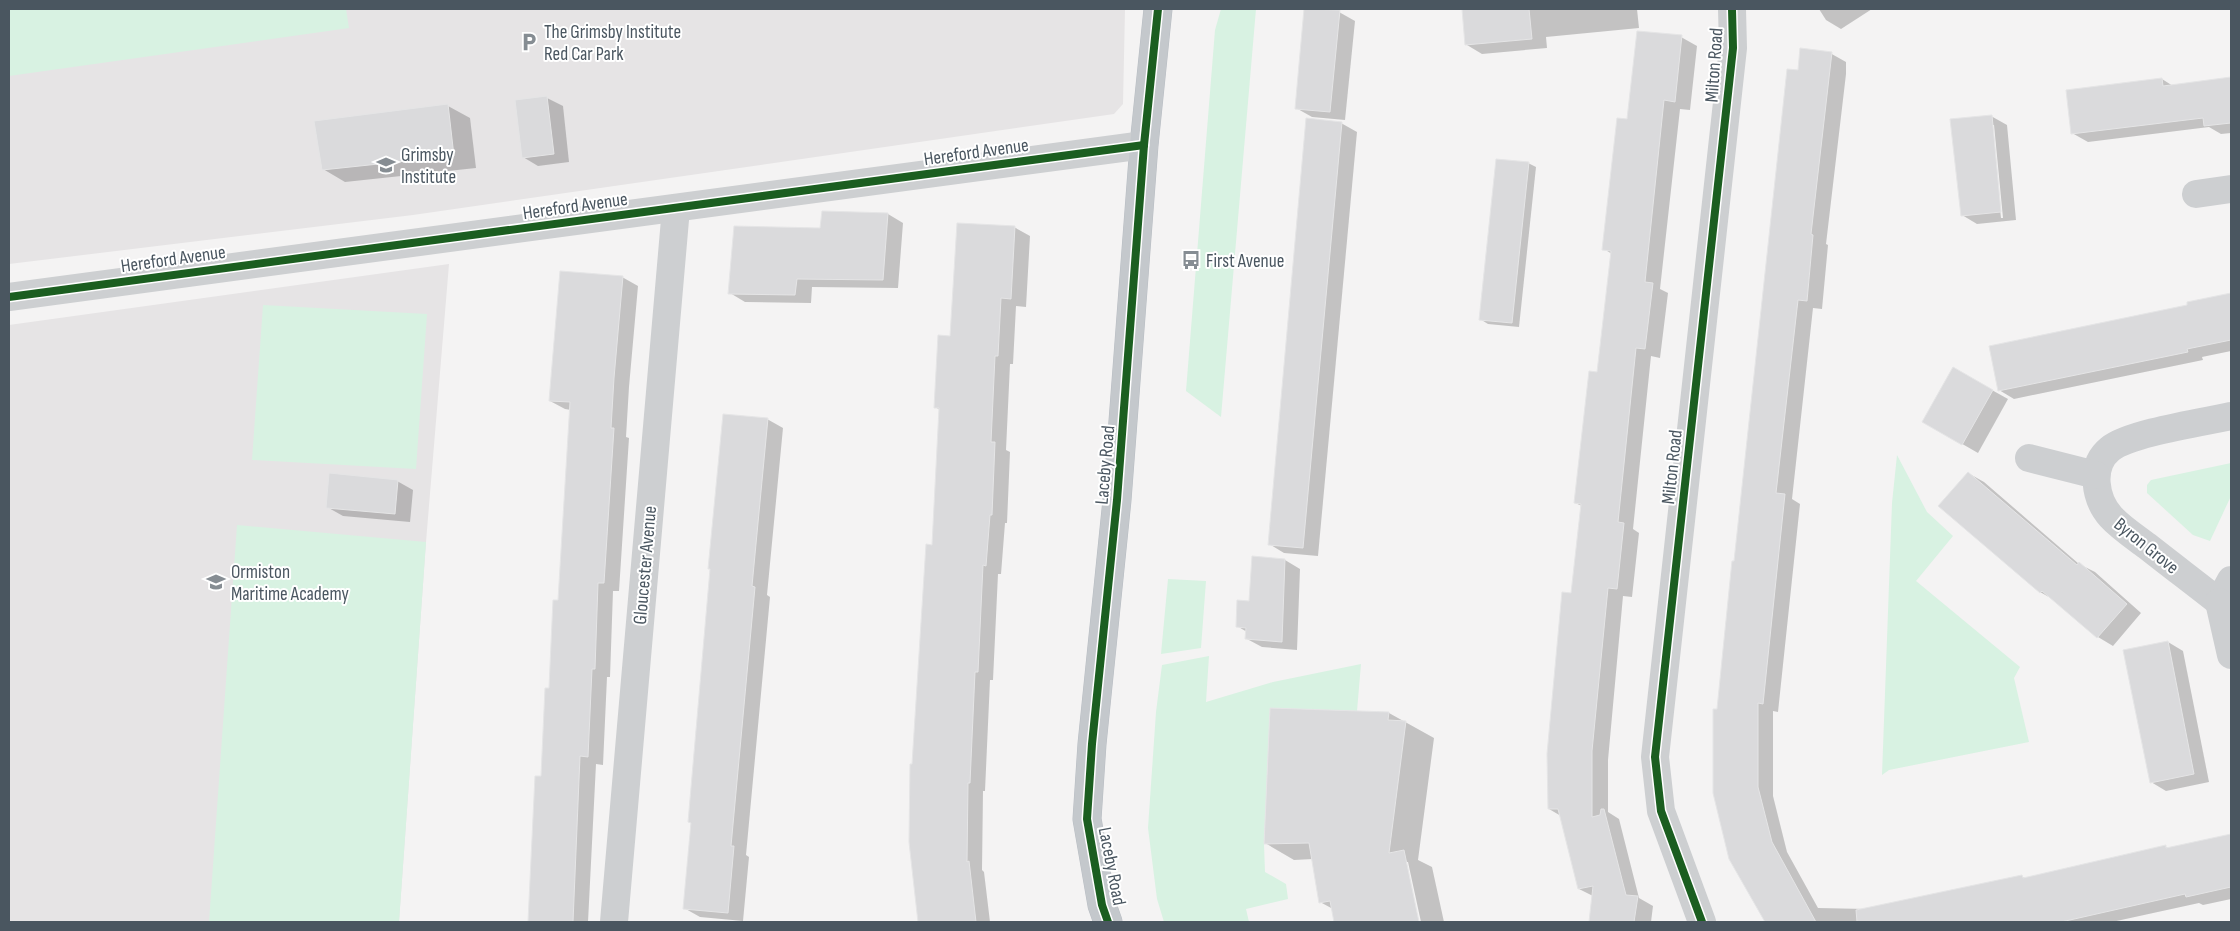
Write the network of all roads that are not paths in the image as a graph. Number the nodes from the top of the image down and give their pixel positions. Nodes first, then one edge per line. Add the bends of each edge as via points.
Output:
1 (1158, 9) edge
2 (1732, 9) edge
3 (1144, 144) junction
4 (2231, 189) edge
5 (2196, 194) dead end
6 (676, 208) junction
7 (9, 297) edge
8 (2231, 416) edge
9 (2029, 458) dead end
10 (2096, 475) junction
11 (2225, 591) edge
12 (2231, 656) edge
13 (614, 922) edge
14 (1108, 922) edge
15 (1702, 922) edge

1 - 3 highway, Laceby Road
2 - 15 street, Milton Road via 1732,58 1655,757 1661,811
3 - 6 street, Hereford Avenue
3 - 14 highway, Laceby Road via 1117,500 1087,820
4 - 5 street
6 - 7 street, Hereford Avenue
6 - 13 street, Gloucester Avenue
8 - 10 street via 2122,442 2109,449
9 - 10 street
10 - 11 street, Byron Grove via 2097,490 2111,517
11 - 12 street, Byron Grove

